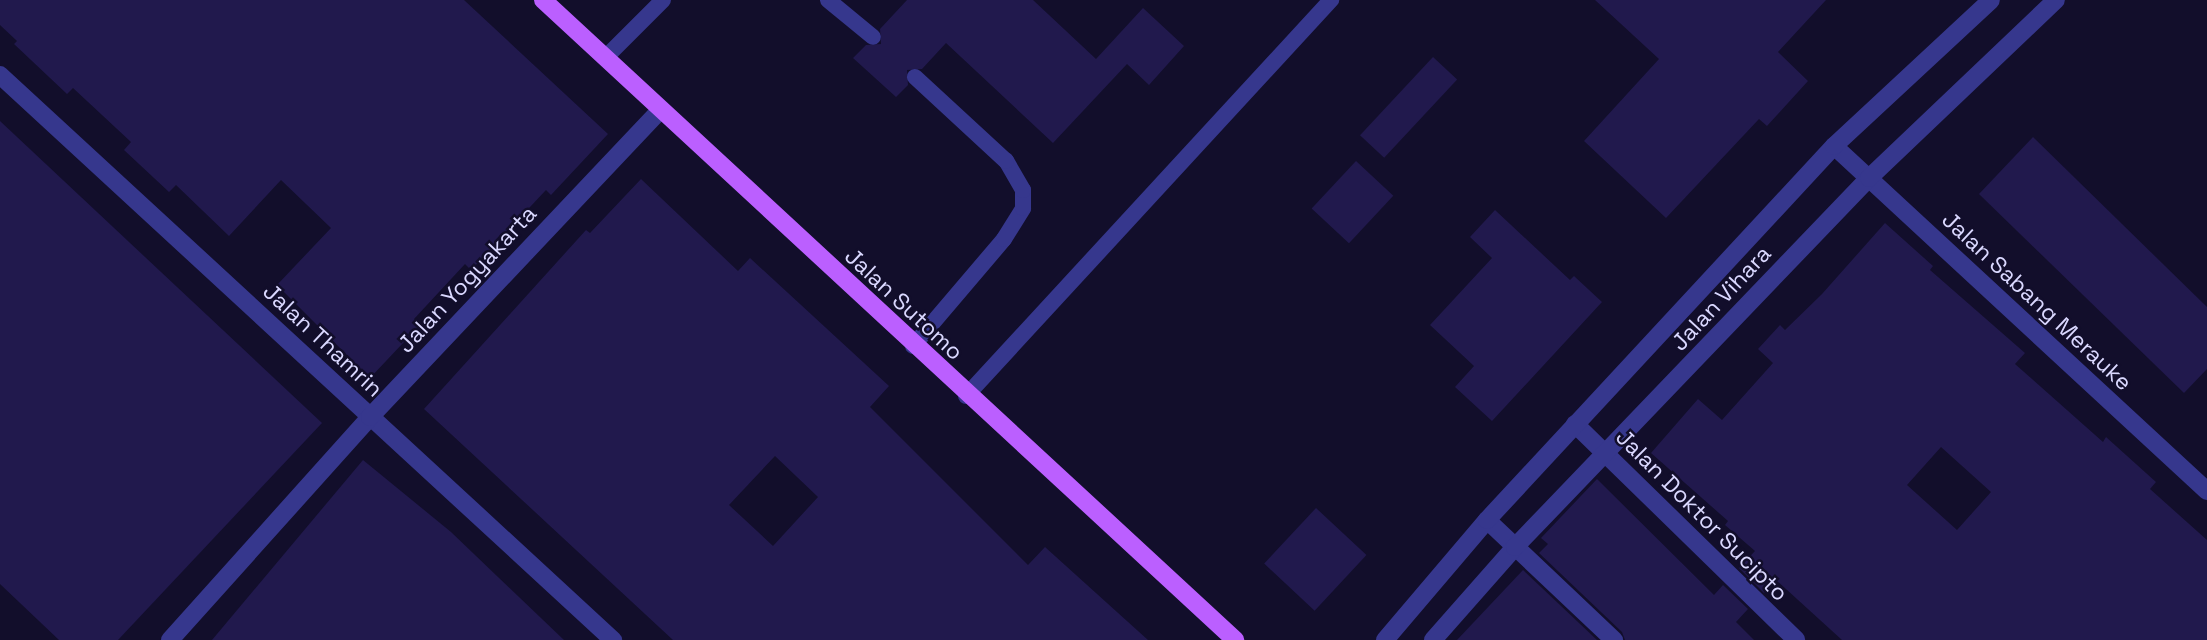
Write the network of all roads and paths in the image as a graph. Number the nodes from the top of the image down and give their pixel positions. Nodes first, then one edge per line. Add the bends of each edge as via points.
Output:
1 (543, 0) edge
2 (663, 0) edge
3 (828, 0) edge
4 (1331, 0) edge
5 (1991, 0) edge
6 (2056, 0) edge
7 (873, 37) dead end
8 (605, 58) junction
9 (0, 75) edge
10 (915, 76) dead end
11 (660, 110) junction
12 (1834, 146) junction
13 (1869, 178) junction
14 (913, 346) junction
15 (966, 396) junction
16 (370, 417) junction
17 (1575, 424) junction
18 (1607, 455) junction
19 (2207, 491) edge
20 (1487, 520) junction
21 (1515, 547) junction
22 (170, 640) edge
23 (613, 640) edge
24 (1235, 640) edge
25 (1385, 640) edge
26 (1433, 640) edge
27 (1615, 640) edge
28 (1796, 640) edge

1 - 8 main road, Jalan Sutomo
2 - 8 lane
3 - 7 lane
4 - 15 lane
5 - 12 street, Jalan Vihara
6 - 13 street, Jalan Vihara
8 - 11 main road, Jalan Sutomo
9 - 16 street, Jalan Thamrin
10 - 14 lane via 1006,161 1023,190 1023,208 1004,239
11 - 14 main road, Jalan Sutomo
11 - 16 street, Jalan Yogyakarta
12 - 13 street, Jalan Sabang Merauke
12 - 17 street, Jalan Vihara
13 - 18 street, Jalan Vihara
13 - 19 street, Jalan Sabang Merauke
14 - 15 main road, Jalan Sutomo
15 - 24 main road, Jalan Sutomo
16 - 22 street, Jalan Yogyakarta
16 - 23 street, Jalan Thamrin
17 - 18 street, Jalan Doktor Sucipto
17 - 20 street, Jalan Vihara
18 - 21 street, Jalan Vihara
18 - 28 street, Jalan Doktor Sucipto
20 - 21 street
20 - 25 street, Jalan Vihara
21 - 26 street, Jalan Vihara
21 - 27 street

